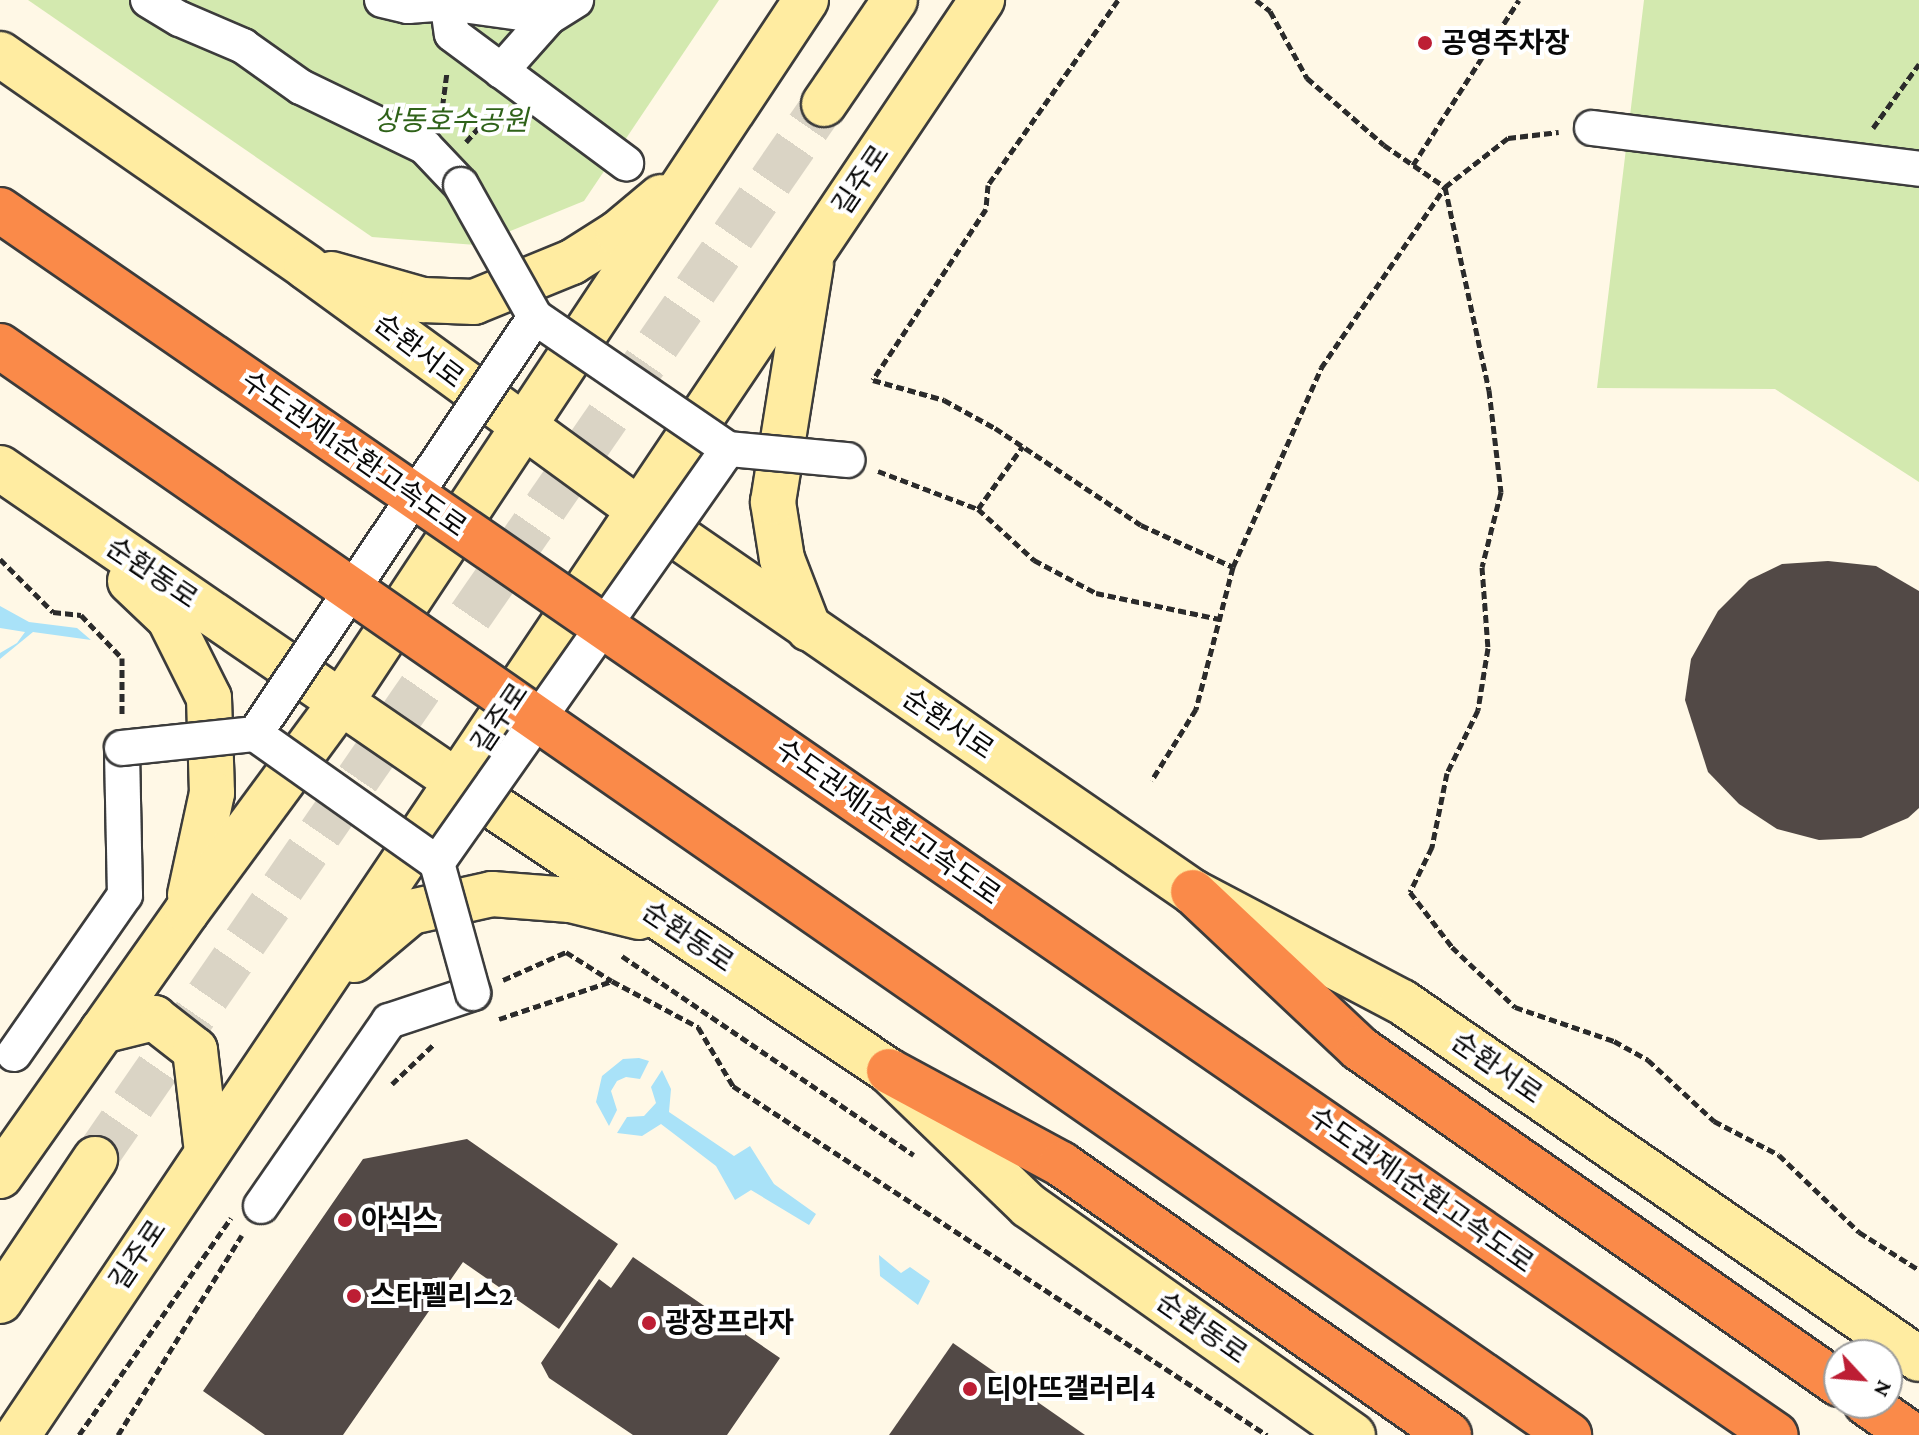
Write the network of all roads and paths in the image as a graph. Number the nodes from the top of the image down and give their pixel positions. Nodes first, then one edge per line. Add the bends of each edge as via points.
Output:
1 (148, 0) edge
2 (382, 0) edge
3 (806, 0) edge
4 (895, 0) edge
5 (982, 0) edge
6 (1118, 0) edge
7 (1256, 0) edge
8 (1519, 0) edge
9 (563, 9) edge
10 (449, 12) edge
11 (0, 54) edge
12 (1919, 64) edge
13 (509, 77) junction
14 (824, 104) tunnel mouth
15 (1592, 128) joint
16 (1851, 160) junction
17 (626, 163) dead end
18 (1413, 165) junction
19 (697, 167) junction
20 (1919, 169) edge
21 (447, 170) junction
22 (1445, 187) junction
23 (0, 210) edge
24 (812, 253) junction
25 (306, 267) junction
26 (535, 317) junction
27 (0, 346) edge
28 (524, 428) junction
29 (1023, 446) junction
30 (728, 449) junction
31 (847, 460) joint
32 (17, 480) edge
33 (978, 509) junction
34 (639, 510) junction
35 (0, 559) edge
36 (1233, 567) junction
37 (1219, 619) junction
38 (809, 629) junction
39 (341, 702) junction
40 (255, 734) junction
41 (122, 748) junction
42 (1152, 780) dead end
43 (457, 782) junction
44 (437, 863) junction
45 (1193, 892) junction
46 (187, 911) junction
47 (669, 924) junction
48 (610, 948) dead end
49 (612, 981) junction
50 (314, 993) junction
51 (479, 1008) junction
52 (102, 1031) junction
53 (442, 1037) dead end
54 (14, 1054) dead end
55 (889, 1071) junction
56 (385, 1090) dead end
57 (207, 1152) junction
58 (95, 1159) tunnel mouth
59 (922, 1160) dead end
60 (0, 1176) edge
61 (246, 1211) junction
62 (1919, 1270) edge
63 (0, 1301) edge
64 (1919, 1359) edge
65 (1823, 1373) edge
66 (1889, 1419) edge
67 (18, 1435) edge
68 (79, 1435) edge
69 (118, 1435) edge
70 (1267, 1435) edge
71 (1353, 1435) edge
72 (1449, 1435) edge
73 (1569, 1435) edge
74 (1776, 1435) edge
75 (1912, 1435) edge

1 - 21 street via 243,46 301,87 425,147
2 - 10 street
3 - 19 street
4 - 14 street
5 - 24 street, 길주로
6 - 29 path via 988,185 986,209 873,380 944,400
7 - 18 path via 1270,11 1307,78
8 - 18 path
9 - 10 street
9 - 13 street
10 - 13 street
10 - 21 path
11 - 25 street, 순환서로
12 - 16 path
13 - 17 street
13 - 21 path
15 - 16 street
15 - 22 path via 1508,138
16 - 20 street
18 - 22 path
19 - 25 street via 618,233 572,262 474,302 423,300
19 - 28 street
21 - 26 street, bridge
22 - 36 path via 1321,368
22 - 62 path via 1489,390 1501,492 1482,567 1488,648 1478,710 1447,773 1432,847 1410,892 1452,947 1515,1007 1614,1041 1648,1060 1714,1121 1779,1155 1859,1232
23 - 74 highway, 수도권제1순환고속도로, bridge
24 - 34 street, 길주로
24 - 38 street via 773,502 782,559
25 - 28 street, 순환서로
26 - 30 street, bridge
26 - 40 street, bridge
27 - 73 highway, bridge
28 - 34 street, 순환서로
28 - 39 street
29 - 33 path
29 - 36 path via 1141,525
30 - 31 street, bridge
30 - 44 street, bridge
31 - 33 path
32 - 39 street, 순환동로
32 - 46 street via 169,618 209,698 212,793
33 - 37 path via 1034,560 1096,593
34 - 38 street, 순환서로
34 - 43 street, 길주로
35 - 41 path via 53,612 81,615 122,658
36 - 37 path
37 - 42 path via 1196,709
38 - 45 street, 순환서로
39 - 43 street, 순환동로
39 - 46 street
40 - 41 street, bridge
40 - 44 street, bridge
41 - 54 street via 125,895
43 - 47 street, 순환동로
43 - 50 street, 길주로
44 - 51 street, bridge
45 - 64 street, 순환서로 via 1402,1002
45 - 65 highway via 1359,1048
46 - 52 street
47 - 50 street via 570,900 492,894 411,912
47 - 55 street, 순환동로
48 - 59 path
49 - 51 path
49 - 51 path via 566,952
49 - 70 path via 698,1027 733,1086
50 - 57 street, 길주로
51 - 61 street via 389,1021
52 - 57 street via 154,1018 195,1050
52 - 60 street
53 - 56 path
55 - 71 street, 순환동로 via 1029,1206
55 - 72 highway via 1061,1164
57 - 67 street, 길주로
58 - 63 street
61 - 68 path
61 - 69 path
66 - 75 highway

